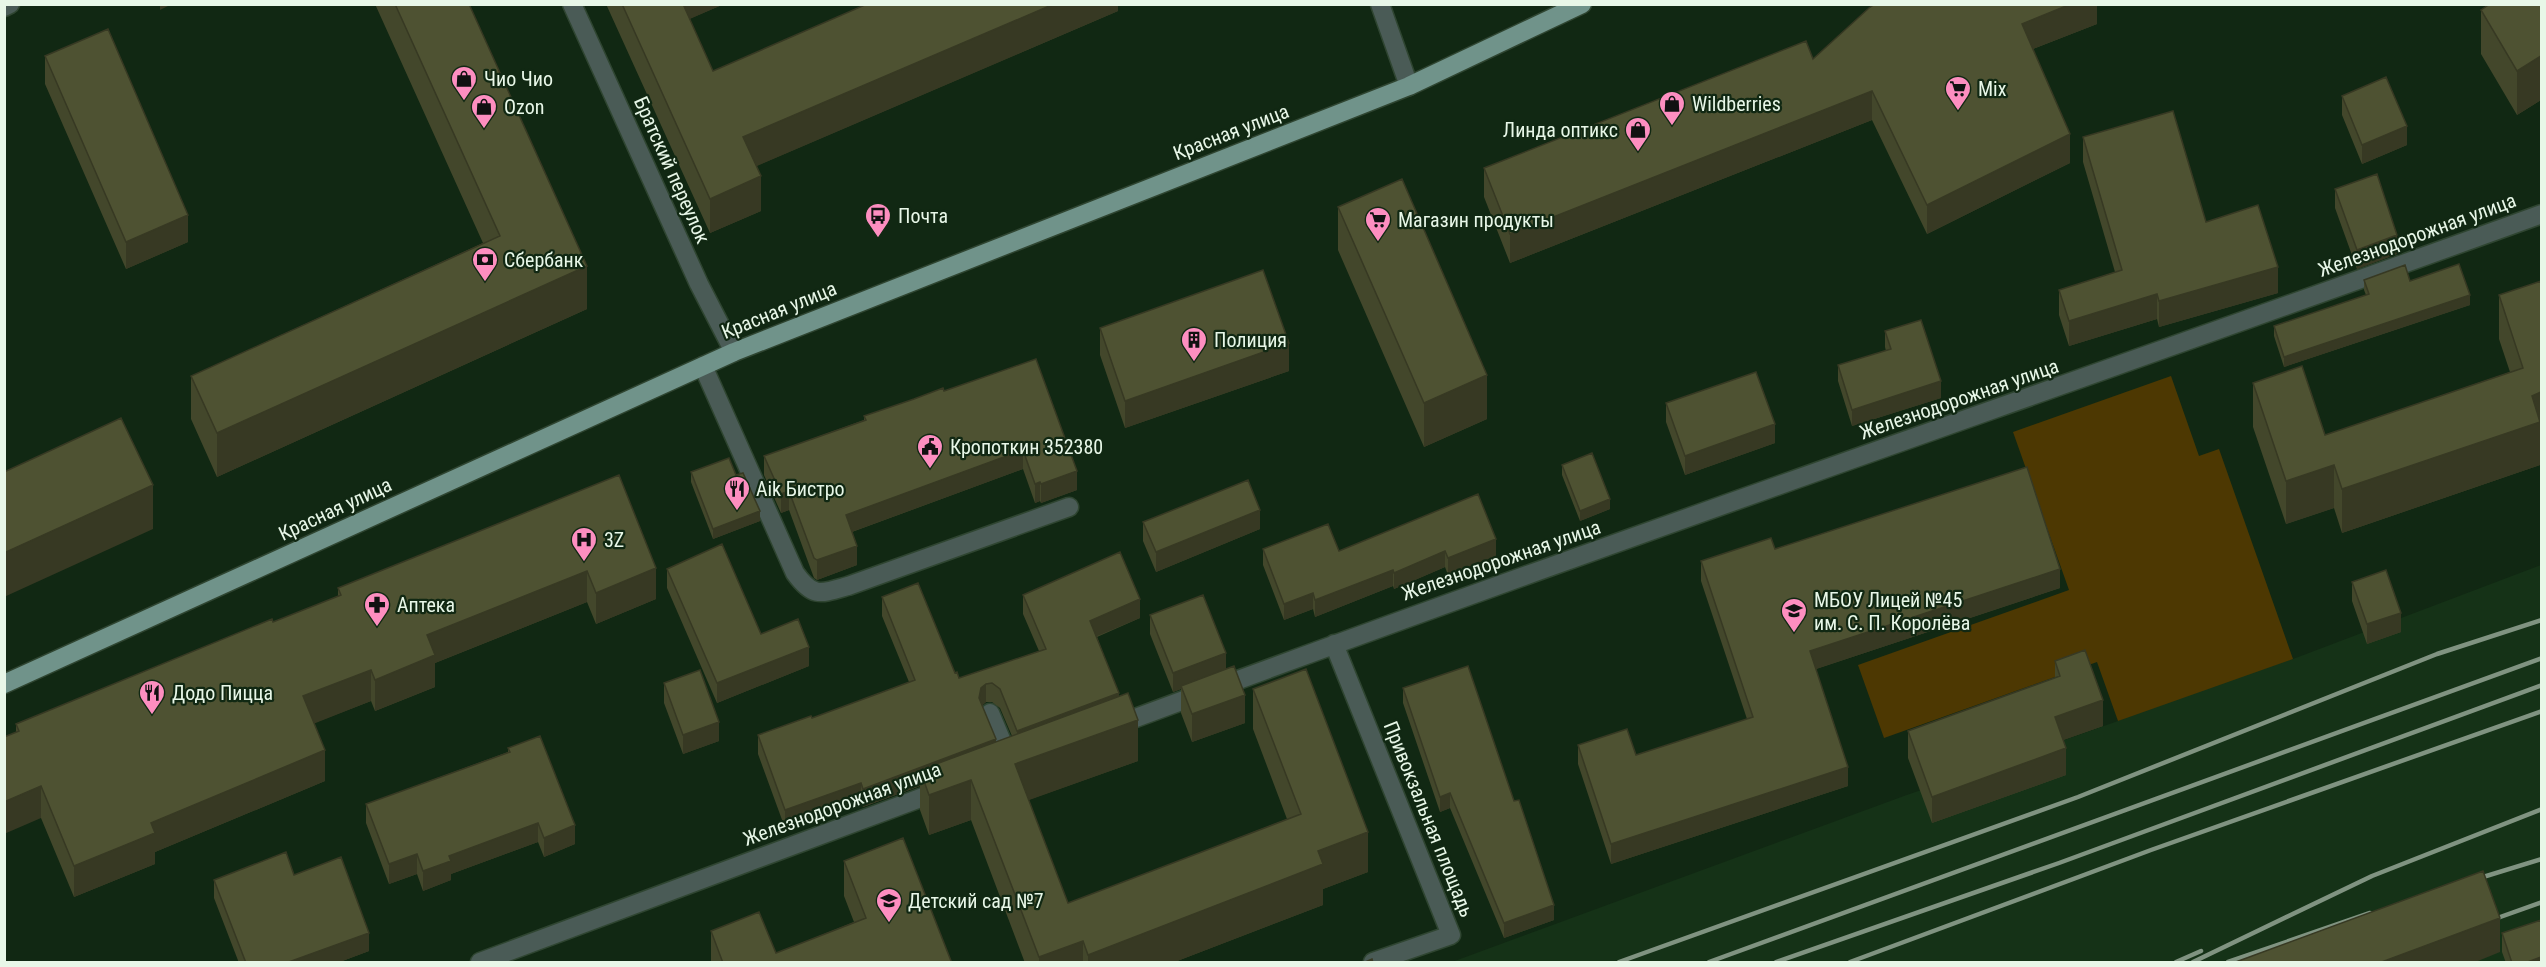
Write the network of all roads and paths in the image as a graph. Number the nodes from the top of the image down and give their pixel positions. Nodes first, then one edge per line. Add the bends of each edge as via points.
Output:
1 (10, 4) edge
2 (572, 4) edge
3 (1380, 4) edge
4 (1582, 4) edge
5 (4, 7) edge
6 (1409, 86) junction
7 (2541, 214) edge
8 (734, 352) junction
9 (703, 366) junction
10 (1069, 507) dead end
11 (1334, 644) junction
12 (4, 684) edge
13 (990, 713) dead end
14 (1100, 731) edge
15 (1034, 756) edge
16 (956, 785) edge
17 (480, 963) edge
18 (1373, 963) edge

1 - 5 street
2 - 8 street, Братский переулок via 699,284
3 - 6 street
4 - 6 main road, Красная улица
6 - 8 main road, Красная улица
7 - 11 street, Железнодорожная улица
8 - 9 main road, Красная улица
9 - 10 street via 795,573 810,591 822,594 848,586
9 - 12 main road, Красная улица
11 - 14 street, Железнодорожная улица
11 - 18 street, Привокзальная площадь via 1451,935
13 - 15 street via 1006,766
16 - 17 street, Железнодорожная улица

